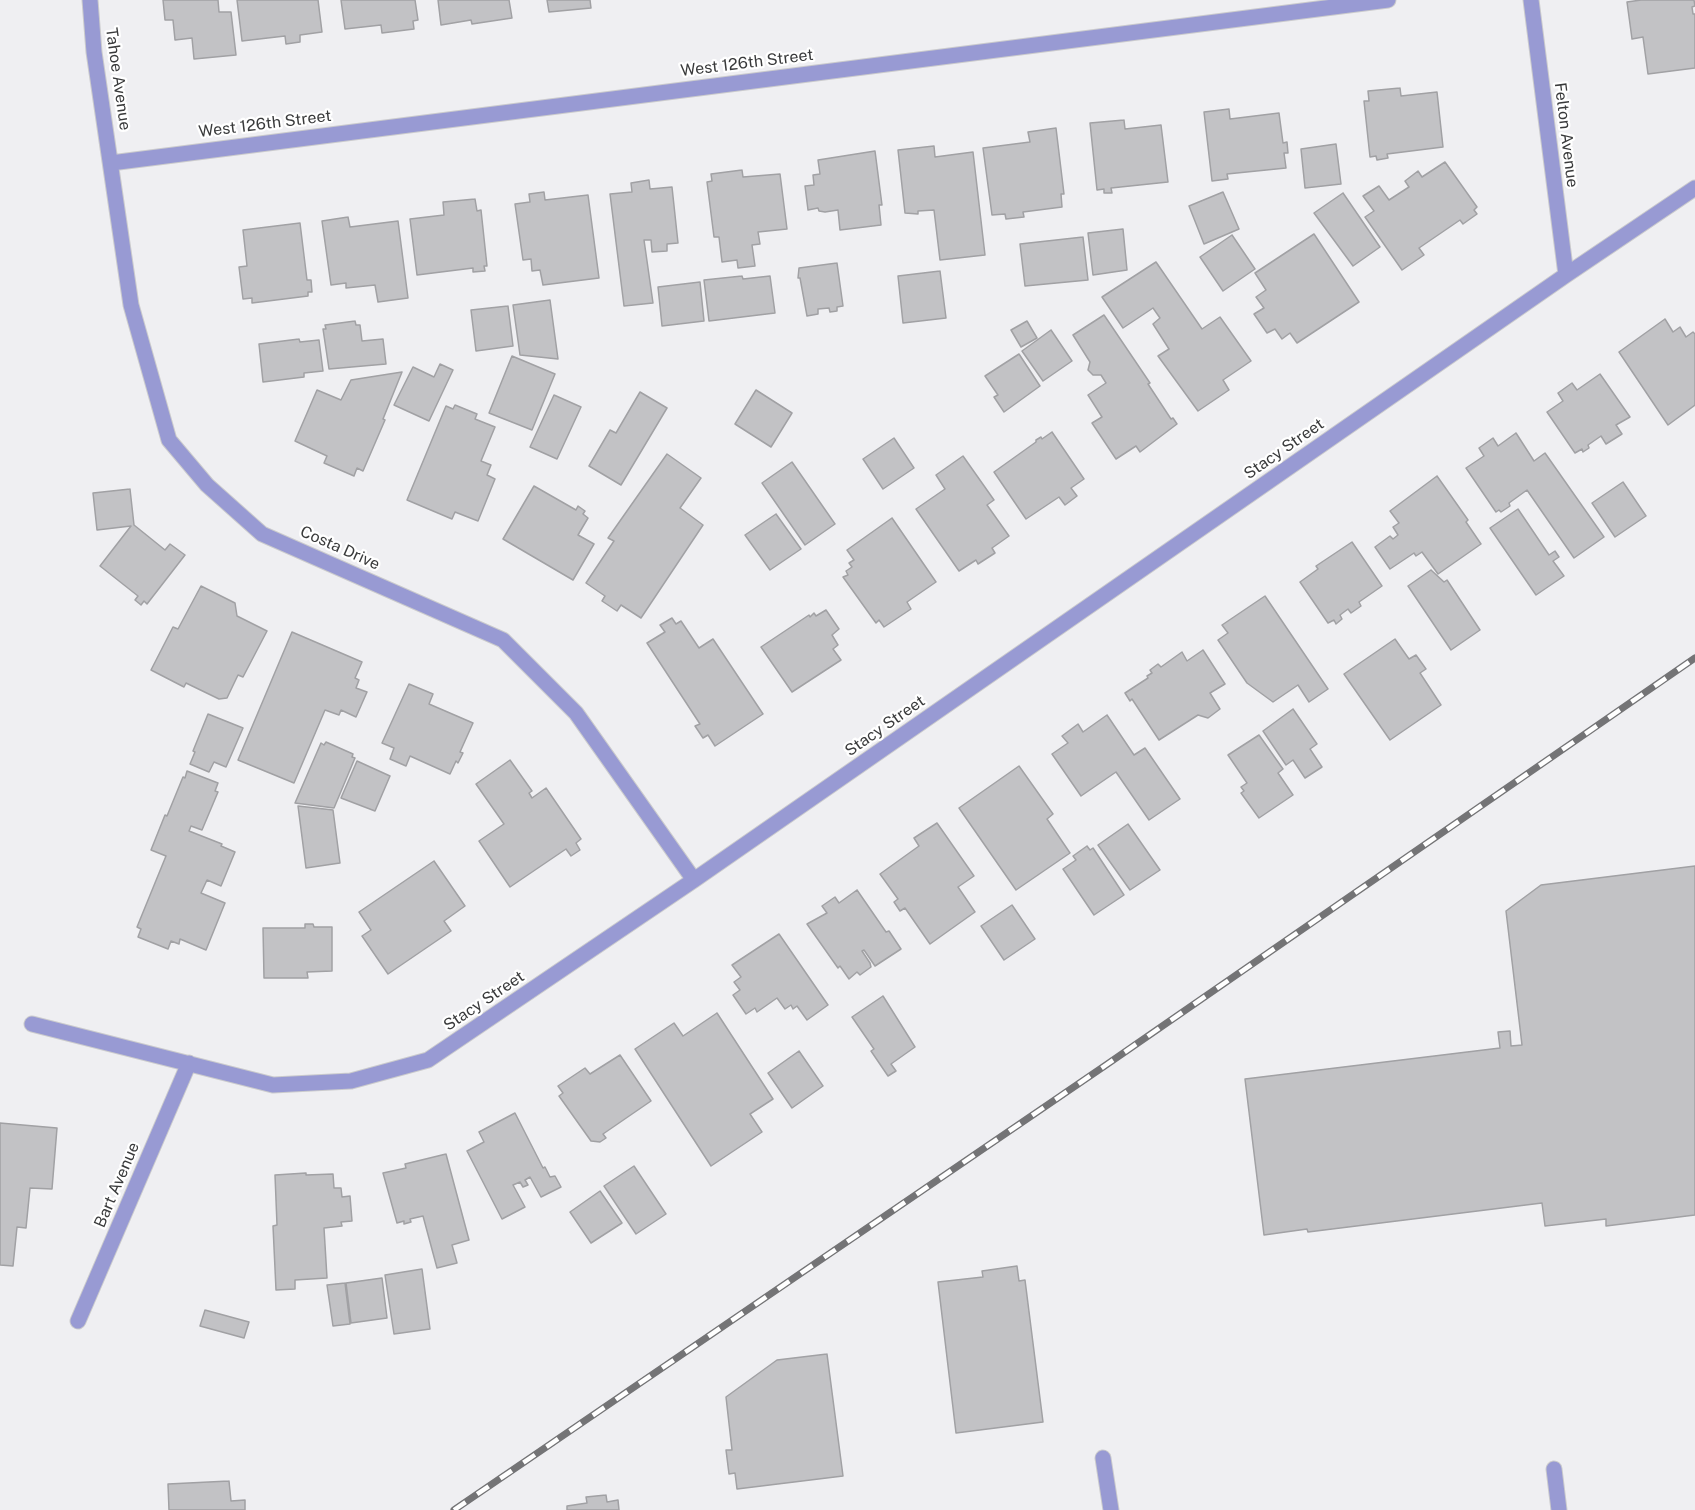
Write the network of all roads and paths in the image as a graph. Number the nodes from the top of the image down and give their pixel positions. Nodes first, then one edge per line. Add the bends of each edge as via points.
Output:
1 (90, 0) edge
2 (1388, 0) edge
3 (1531, 0) edge
4 (111, 163) junction
5 (1695, 188) edge
6 (1566, 275) junction
7 (694, 880) junction
8 (32, 1024) dead end
9 (189, 1063) junction
10 (78, 1321) dead end
11 (1103, 1458) dead end
12 (1554, 1469) dead end
13 (1111, 1510) edge
14 (1559, 1510) edge

1 - 4 street, Tahoe Avenue
2 - 4 street, West 126th Street
3 - 6 street, Felton Avenue
4 - 7 street, Costa Drive via 131,305 169,440 207,485 262,534 503,640 576,713
5 - 6 street, Stacy Street
6 - 7 street, Stacy Street
7 - 9 street, Stacy Street via 428,1060 351,1081 273,1085
8 - 9 street, Stacy Street
9 - 10 street, Bart Avenue
11 - 13 street
12 - 14 street

